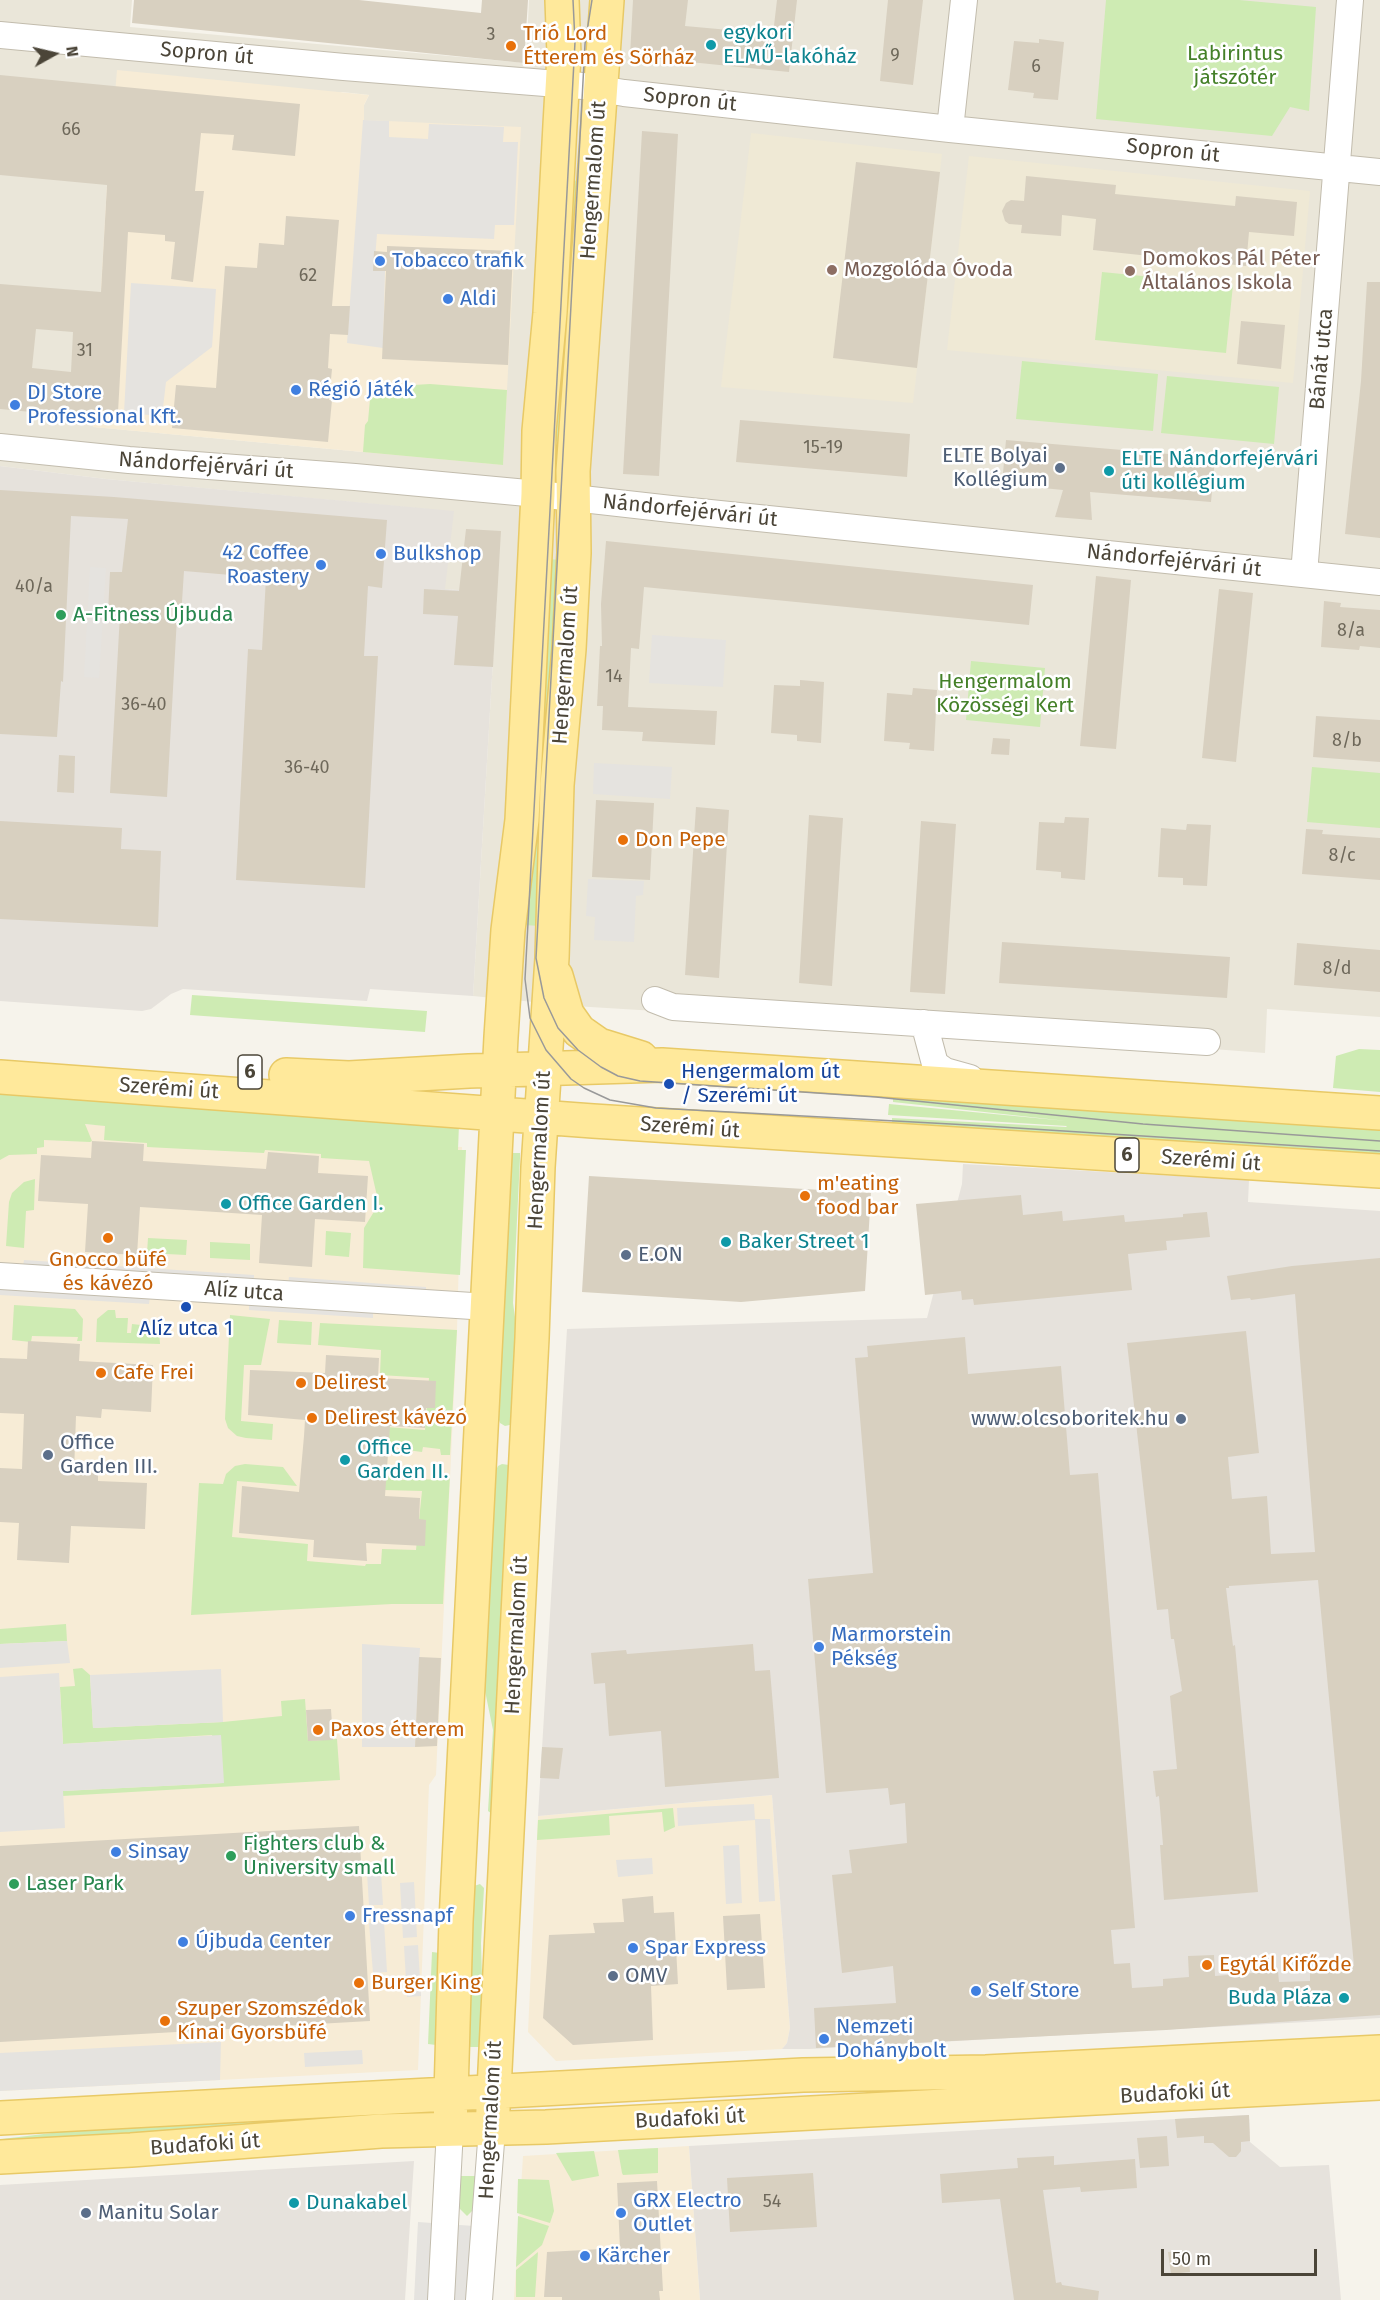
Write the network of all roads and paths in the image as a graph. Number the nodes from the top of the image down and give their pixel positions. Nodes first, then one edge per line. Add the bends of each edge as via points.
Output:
1 (562, 0) edge
2 (607, 0) edge
3 (964, 0) edge
4 (1350, 0) edge
5 (0, 35) edge
6 (562, 85) junction
7 (601, 88) junction
8 (950, 129) junction
9 (1337, 168) junction
10 (1380, 172) edge
11 (0, 447) edge
12 (538, 494) junction
13 (573, 498) junction
14 (1304, 574) junction
15 (1380, 582) edge
16 (552, 957) junction
17 (655, 1000) dead end
18 (924, 1023) junction
19 (1207, 1042) dead end
20 (0, 1054) edge
21 (662, 1065) junction
22 (545, 1068) junction
23 (500, 1071) junction
24 (0, 1077) edge
25 (878, 1081) junction
26 (1014, 1089) junction
27 (1380, 1113) edge
28 (498, 1114) junction
29 (541, 1117) junction
30 (1380, 1171) edge
31 (0, 1276) edge
32 (488, 1307) junction
33 (481, 1442) junction
34 (526, 1443) junction
35 (460, 1845) junction
36 (506, 1851) junction
37 (1380, 2052) edge
38 (1302, 2072) junction
39 (885, 2074) junction
40 (803, 2075) junction
41 (1380, 2083) edge
42 (494, 2092) junction
43 (451, 2095) junction
44 (887, 2109) junction
45 (805, 2113) junction
46 (0, 2118) edge
47 (492, 2128) junction
48 (450, 2129) junction
49 (0, 2157) edge
50 (441, 2300) edge
51 (479, 2300) edge

1 - 6 main road, Hengermalom út
2 - 7 main road, Hengermalom út
3 - 8 street
4 - 9 street, Bánát utca
5 - 6 street, Sopron út
6 - 7 street, Sopron út
6 - 12 main road, Hengermalom út
7 - 8 street, Sopron út
7 - 13 main road, Hengermalom út
8 - 9 street, Sopron út
9 - 10 street, Sopron út
9 - 14 street, Bánát utca
11 - 12 street, Nándorfejérvári út
12 - 13 street, Nándorfejérvári út
12 - 23 main road, Hengermalom út via 522,820 508,930
13 - 14 street, Nándorfejérvári út
13 - 16 main road, Hengermalom út via 574,553 558,774
14 - 15 street, Nándorfejérvári út
16 - 21 main road via 567,1014 579,1031 599,1045
16 - 22 main road, Hengermalom út
17 - 18 street via 673,1007
18 - 19 street
18 - 25 street via 913,1064 903,1073
18 - 26 street via 935,1064 945,1071
20 - 23 main road, Szerémi út / 6 via 319,1078
21 - 22 main road, Szerémi út / 6
21 - 25 main road, Szerémi út / 6
22 - 23 main road, Szerémi út / 6
22 - 29 main road, Hengermalom út
23 - 28 main road, Hengermalom út
24 - 28 main road, Szerémi út / 6
25 - 26 main road, Szerémi út / 6
26 - 27 main road, Szerémi út / 6
28 - 29 main road, Szerémi út / 6
28 - 32 main road, Hengermalom út
29 - 30 main road, Szerémi út / 6
29 - 34 main road, Hengermalom út
31 - 32 street, Alíz utca
32 - 33 main road, Hengermalom út
33 - 34 main road
33 - 35 main road, Hengermalom út
34 - 36 main road, Hengermalom út
35 - 36 main road
35 - 43 main road, Hengermalom út
36 - 42 main road, Hengermalom út
37 - 38 main road, Budafoki út
38 - 39 main road, Budafoki út
38 - 41 main road, Budafoki út
38 - 44 main road, Budafoki út
39 - 40 main road, Budafoki út
39 - 44 main road
40 - 42 main road, Budafoki út
40 - 45 main road
42 - 43 main road, Budafoki út
42 - 47 main road, Hengermalom út
43 - 46 main road, Budafoki út
43 - 48 main road, Hengermalom út
44 - 45 main road, Budafoki út
45 - 47 main road, Budafoki út
47 - 48 main road, Budafoki út
47 - 51 street, Hengermalom út
48 - 49 main road, Budafoki út
48 - 50 street, Hengermalom út

